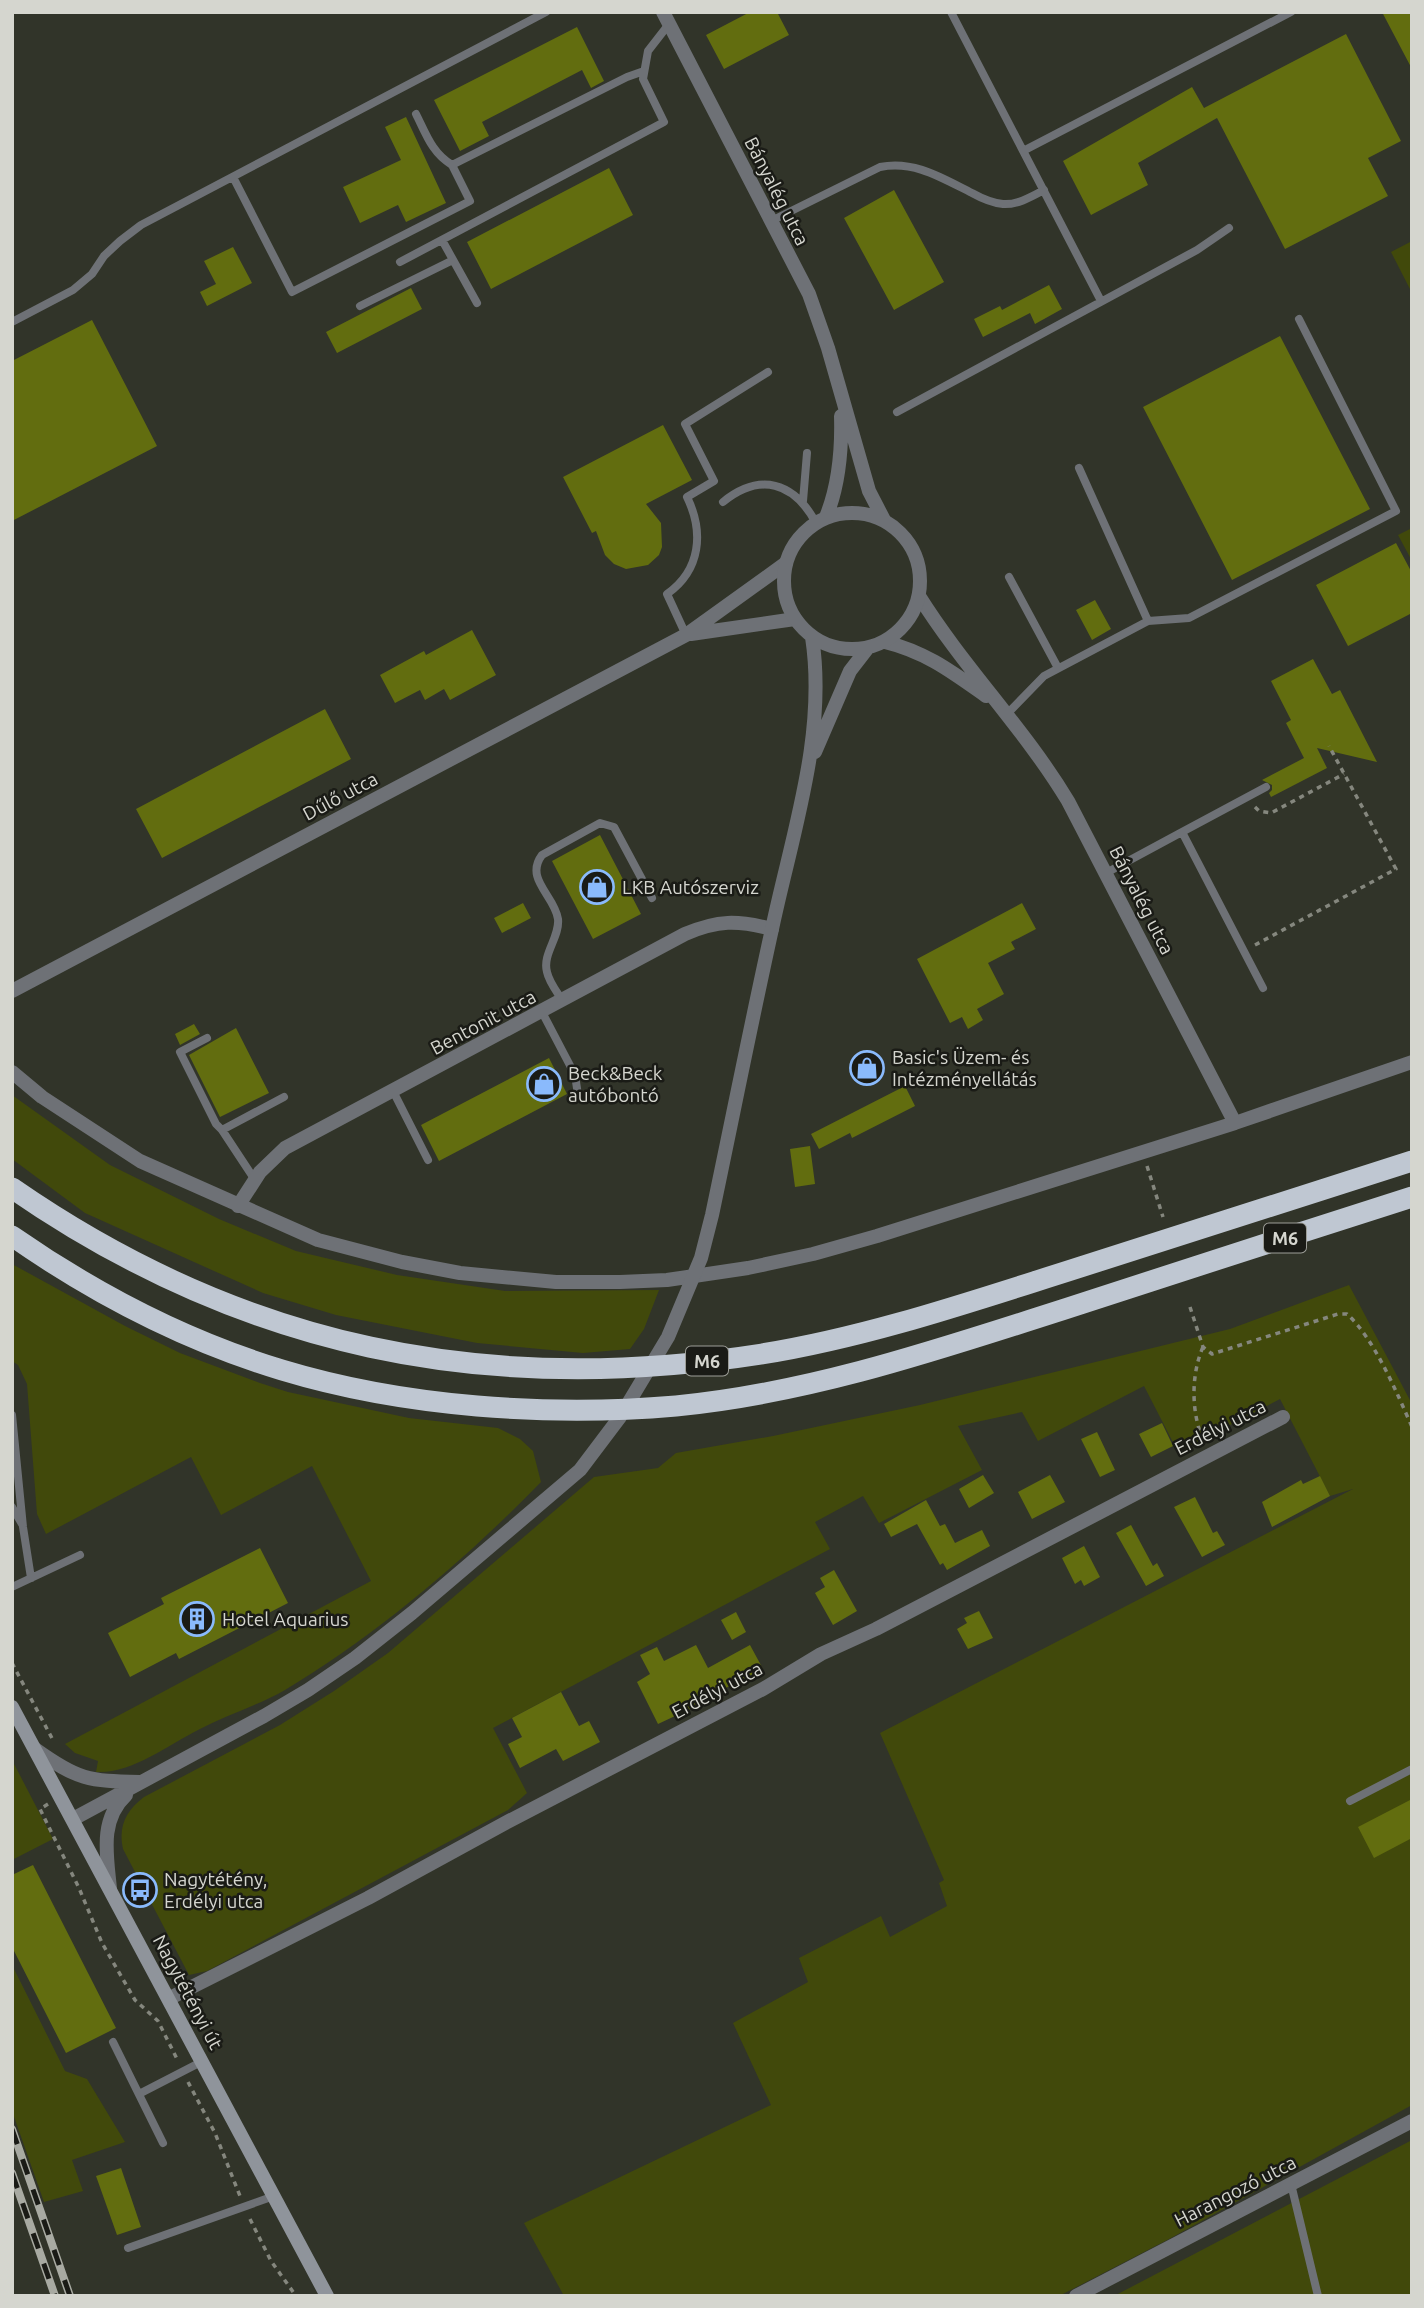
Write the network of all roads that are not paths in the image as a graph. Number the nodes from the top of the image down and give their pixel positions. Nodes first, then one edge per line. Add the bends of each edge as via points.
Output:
1 (547, 12) edge
2 (951, 12) edge
3 (1291, 12) edge
4 (666, 18) edge
5 (644, 71) junction
6 (416, 114) dead end
7 (1023, 151) junction
8 (452, 164) junction
9 (233, 177) junction
10 (1044, 190) junction
11 (771, 221) junction
12 (1229, 228) dead end
13 (442, 240) junction
14 (453, 260) junction
15 (400, 262) dead end
16 (1101, 301) junction
17 (477, 303) dead end
18 (360, 306) dead end
19 (1299, 319) dead end
20 (12, 321) edge
21 (768, 372) dead end
22 (840, 395) junction
23 (897, 412) dead end
24 (807, 453) dead end
25 (1079, 468) dead end
26 (803, 501) junction
27 (723, 502) dead end
28 (821, 520) junction
29 (884, 520) junction
30 (786, 563) junction
31 (1009, 577) dead end
32 (919, 596) junction
33 (795, 620) junction
34 (1148, 621) junction
35 (687, 635) junction
36 (812, 637) junction
37 (885, 642) junction
38 (867, 649) junction
39 (1058, 668) junction
40 (1003, 710) junction
41 (808, 770) junction
42 (1266, 787) dead end
43 (1182, 832) junction
44 (1106, 873) junction
45 (652, 898) dead end
46 (772, 929) junction
47 (1264, 989) dead end
48 (12, 991) edge
49 (563, 1001) junction
50 (542, 1013) junction
51 (207, 1038) dead end
52 (1412, 1062) edge
53 (12, 1072) edge
54 (393, 1091) junction
55 (578, 1095) dead end
56 (284, 1097) dead end
57 (1236, 1123) junction
58 (222, 1130) junction
59 (428, 1160) dead end
60 (1412, 1161) edge
61 (255, 1180) junction
62 (12, 1188) edge
63 (1412, 1197) edge
64 (238, 1206) junction
65 (12, 1236) edge
66 (12, 1415) edge
67 (1283, 1417) dead end
68 (12, 1507) edge
69 (23, 1527) junction
70 (80, 1555) dead end
71 (32, 1578) junction
72 (12, 1587) edge
73 (12, 1707) edge
74 (35, 1749) junction
75 (1412, 1769) edge
76 (141, 1782) junction
77 (1350, 1801) dead end
78 (72, 1819) junction
79 (110, 1889) junction
80 (170, 1998) junction
81 (113, 2042) dead end
82 (203, 2061) junction
83 (139, 2094) junction
84 (1412, 2121) edge
85 (163, 2143) dead end
86 (1292, 2184) junction
87 (274, 2196) junction
88 (128, 2248) dead end
89 (327, 2296) edge
90 (1076, 2296) edge
91 (1318, 2296) edge

1 - 9 lane
2 - 7 lane
3 - 7 lane
4 - 5 lane via 648,51
4 - 11 street, Bányalég utca
5 - 8 lane
5 - 13 lane via 645,87 664,122
6 - 8 lane via 433,149
7 - 10 lane
8 - 9 lane via 470,201 292,292
9 - 20 lane via 141,225 73,290
10 - 11 lane via 1003,204 984,200 914,166 895,164 880,167
10 - 16 lane
11 - 22 street, Bányalég utca via 809,294
12 - 16 lane
13 - 14 lane
13 - 15 lane
14 - 17 lane
14 - 18 lane
16 - 23 lane
19 - 34 lane via 1396,511 1189,618
21 - 35 lane via 685,424 714,481 687,497 697,525 696,557 684,579 667,594
22 - 28 street, Bányalég utca via 834,499
22 - 29 street, Bányalég utca via 869,491
24 - 26 lane
25 - 34 lane
26 - 27 lane via 766,484 740,490
26 - 28 lane
28 - 29 street via 855,513
28 - 30 street, Bányalég utca via 797,540
29 - 32 street, Bányalég utca via 910,544 918,560
30 - 33 street, Bányalég utca via 783,583
30 - 35 street, Dűlő utca
31 - 39 lane
32 - 37 street, Bányalég utca via 901,630
32 - 40 street, Bányalég utca
33 - 35 street, Dűlő utca
33 - 36 street, Bányalég utca
34 - 39 lane
35 - 48 street, Dűlő utca
36 - 38 street, Bányalég utca via 829,646
36 - 41 street via 817,668
37 - 38 street, Bányalég utca
37 - 40 street, Bányalég utca via 936,660
38 - 41 street via 850,671
39 - 40 lane
40 - 44 street, Bányalég utca via 1048,767
41 - 46 street
42 - 43 lane
43 - 44 lane
43 - 47 lane
44 - 57 street, Bányalég utca
45 - 49 lane via 614,827 607,824 542,855 537,879 558,917 546,971
46 - 49 street, Bentonit utca via 731,921 705,926
46 - 76 street via 701,1258 668,1337 620,1418 580,1470 355,1658 286,1703
49 - 50 street, Bentonit utca
50 - 54 street, Bentonit utca
50 - 55 lane via 575,1075
51 - 58 lane via 180,1052
52 - 57 street
53 - 64 street via 140,1161
54 - 59 lane
54 - 61 street, Bentonit utca via 285,1148
56 - 58 lane
57 - 64 street via 813,1254 667,1280 556,1282 460,1273 318,1240
58 - 61 lane
60 - 62 highway, M6 via 931,1314 845,1337 703,1362 579,1370 492,1366 417,1356 282,1325 233,1308 144,1266
61 - 64 street, Bentonit utca
63 - 65 highway, M6 via 939,1350 851,1374 691,1404 573,1411 444,1402 279,1370 130,1308 75,1279
66 - 69 lane
67 - 80 street, Erdélyi utca via 821,1654 368,1898
68 - 69 lane
69 - 71 lane
70 - 71 lane
71 - 72 lane
73 - 74 main road, Nagytétényi út
74 - 76 street via 81,1778
74 - 78 main road, Nagytétényi út
75 - 77 lane
76 - 78 street
76 - 79 street via 116,1805 107,1825
78 - 79 main road, Nagytétényi út
79 - 80 main road, Nagytétényi út
80 - 82 main road, Nagytétényi út
81 - 83 lane
82 - 83 lane
82 - 87 main road, Nagytétényi út
83 - 85 lane
84 - 86 street, Harangozó utca
86 - 90 street, Harangozó utca
86 - 91 lane
87 - 88 lane
87 - 89 main road, Nagytétényi út

